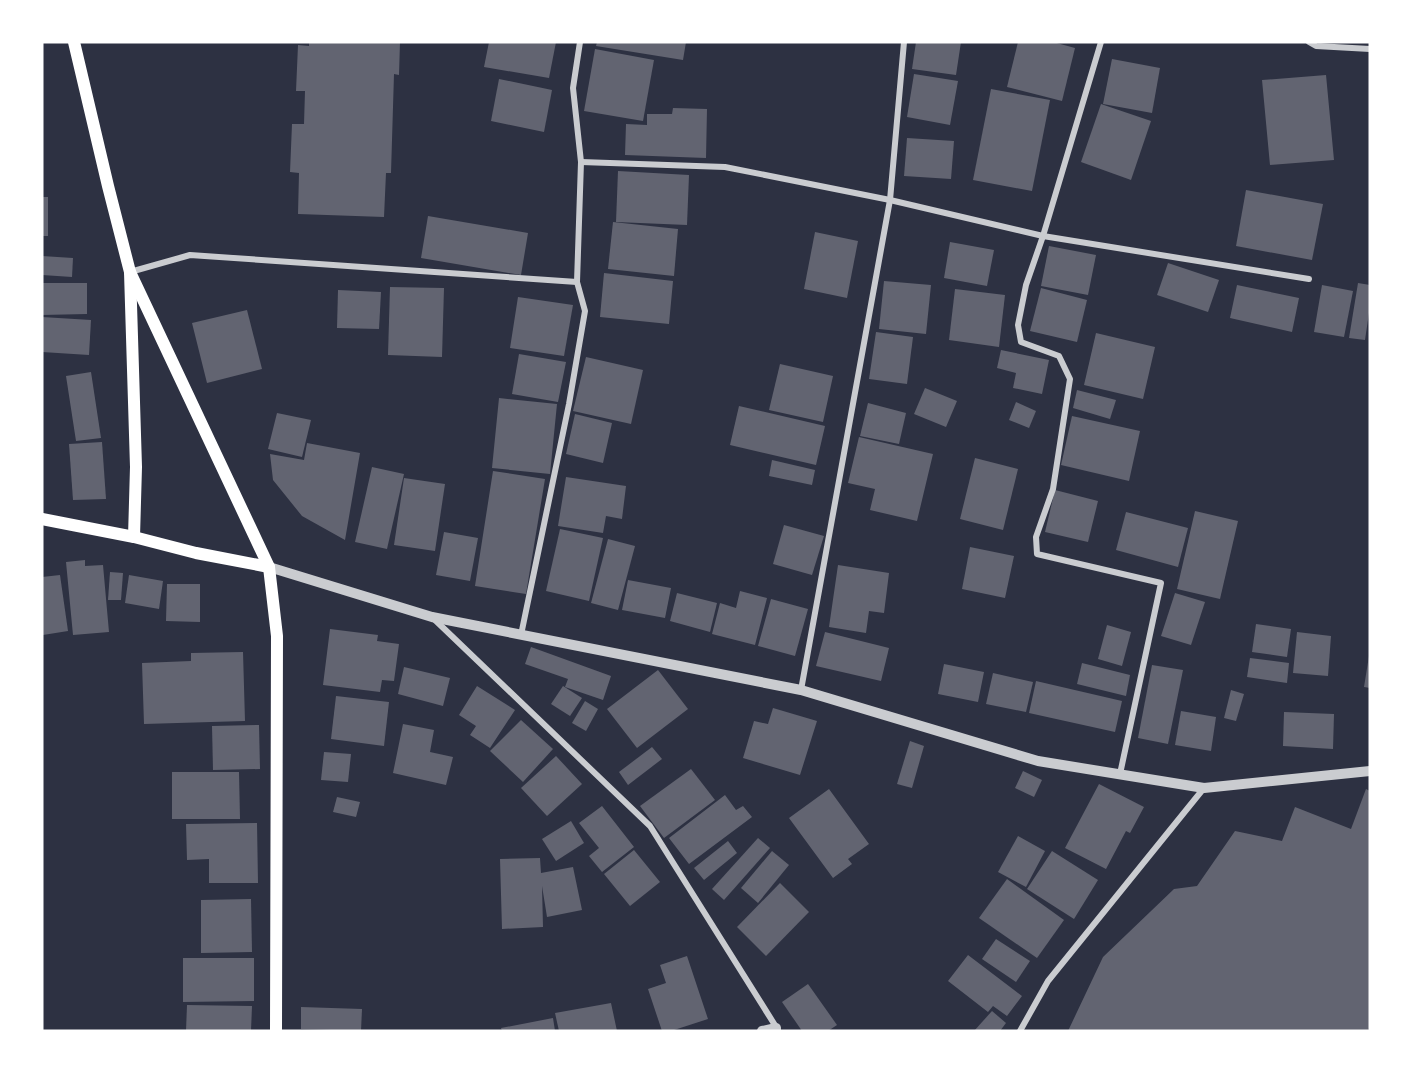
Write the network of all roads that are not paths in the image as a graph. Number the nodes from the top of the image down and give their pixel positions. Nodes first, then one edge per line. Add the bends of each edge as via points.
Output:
1 (74, 42) edge
2 (580, 42) edge
3 (904, 42) edge
4 (1101, 42) edge
5 (1309, 42) edge
6 (1370, 49) edge
7 (581, 162) junction
8 (890, 200) junction
9 (1043, 236) junction
10 (130, 272) junction
11 (1309, 279) dead end
12 (577, 282) junction
13 (42, 519) edge
14 (134, 537) junction
15 (269, 567) junction
16 (432, 617) junction
17 (521, 635) junction
18 (801, 690) junction
19 (1370, 771) edge
20 (1120, 774) junction
21 (1204, 788) junction
22 (777, 1029) edge
23 (276, 1031) edge
24 (762, 1031) edge
25 (1020, 1031) edge

1 - 10 main road
2 - 7 street via 573,88
3 - 8 street
4 - 9 street
5 - 6 street via 1316,46
7 - 8 street via 725,167
7 - 12 street
8 - 9 street
8 - 18 street
9 - 11 street
9 - 20 street via 1026,285 1018,325 1021,342 1059,356 1070,379 1053,489 1036,537 1037,554 1161,583
10 - 12 street via 190,255
10 - 14 main road via 136,467
10 - 15 main road
12 - 17 street via 585,311
13 - 14 main road
14 - 15 main road
15 - 16 street
15 - 23 main road via 277,636
16 - 17 street
16 - 22 street via 650,826
17 - 18 street
18 - 20 street via 1038,761
19 - 21 street
20 - 21 street
21 - 25 street via 1048,981
22 - 24 street

